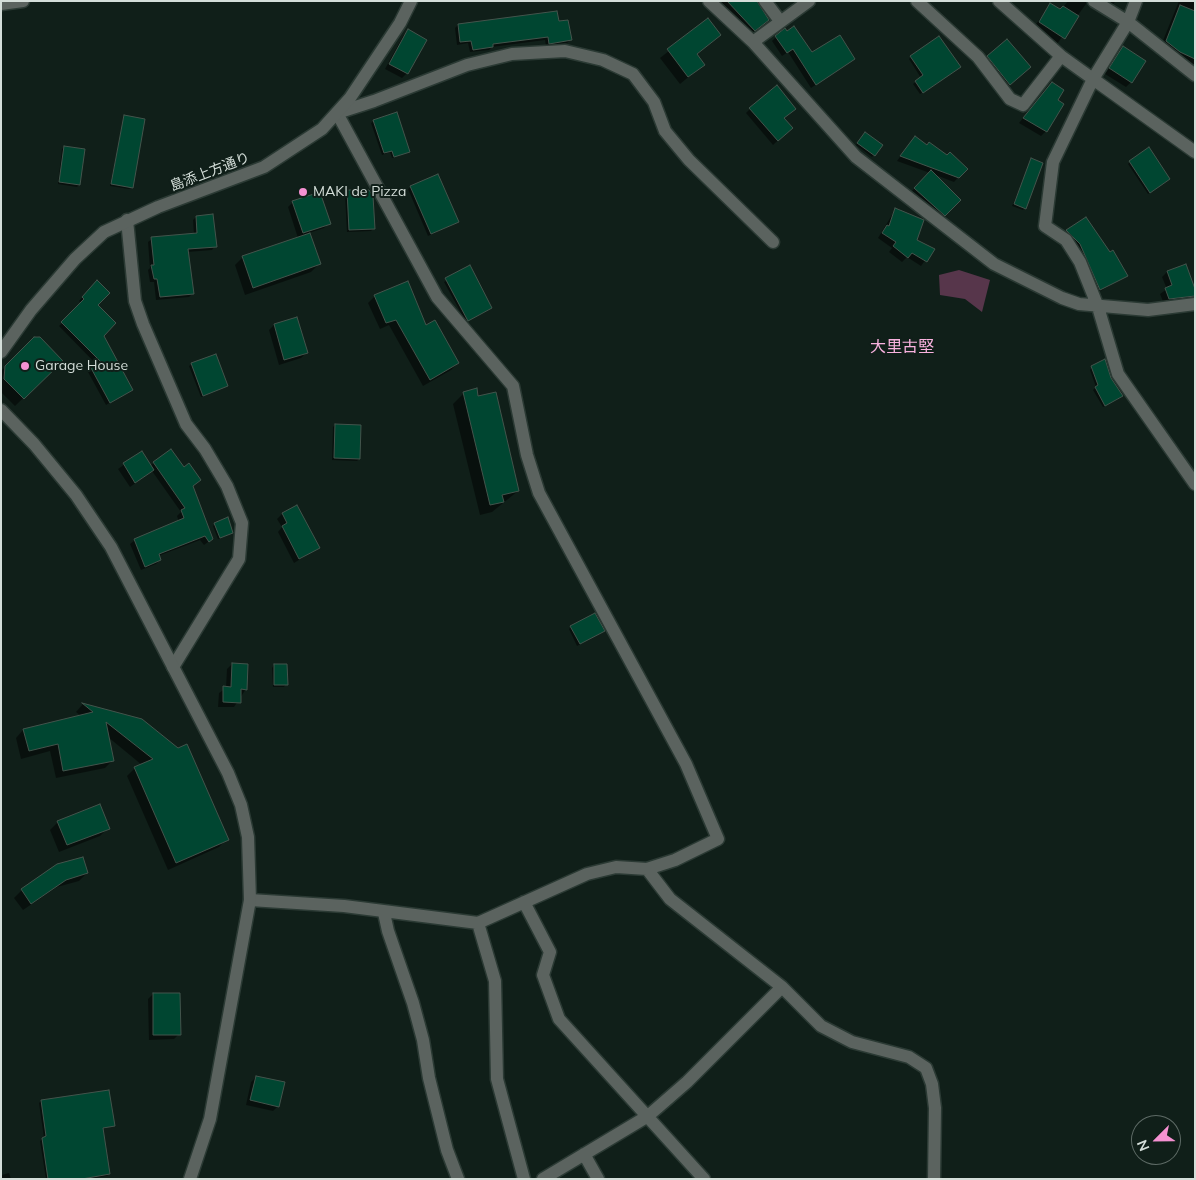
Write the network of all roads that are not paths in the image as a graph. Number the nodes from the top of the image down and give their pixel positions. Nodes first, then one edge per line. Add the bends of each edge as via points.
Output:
1 (22, 1) edge
2 (411, 1) edge
3 (710, 1) edge
4 (766, 1) edge
5 (809, 1) edge
6 (917, 1) edge
7 (999, 1) edge
8 (1094, 1) edge
9 (1136, 1) edge
10 (1, 4) edge
11 (780, 21) junction
12 (1128, 22) junction
13 (753, 42) junction
14 (1061, 56) junction
15 (1195, 75) edge
16 (1093, 79) junction
17 (337, 113) junction
18 (1195, 152) edge
19 (127, 220) junction
20 (773, 242) dead end
21 (1195, 304) edge
22 (1098, 307) junction
23 (1, 352) edge
24 (1, 410) edge
25 (1195, 484) edge
26 (174, 667) junction
27 (647, 869) junction
28 (250, 900) junction
29 (524, 902) junction
30 (384, 913) junction
31 (478, 923) junction
32 (782, 988) junction
33 (648, 1116) junction
34 (584, 1154) junction
35 (190, 1179) edge
36 (458, 1179) edge
37 (524, 1179) edge
38 (543, 1179) edge
39 (598, 1179) edge
40 (704, 1179) edge
41 (934, 1179) edge

1 - 10 street
2 - 17 street, 島添上方通り via 400,23
3 - 13 street
4 - 11 street
5 - 11 street
6 - 14 street via 978,57 1010,99 1023,105
7 - 14 street
8 - 12 street
9 - 12 street
11 - 13 street
12 - 15 street
12 - 16 street
13 - 22 street via 856,157 986,258 1062,298
14 - 16 street
16 - 18 street
16 - 22 street via 1054,162 1045,226 1066,240 1080,262
17 - 19 street, 島添上方通り via 322,129 264,167
17 - 20 street via 467,65 512,54 564,51 604,60 633,74 654,102 665,131 689,160
17 - 27 street via 437,297 513,386 527,455 539,493 686,764 718,839 675,860
19 - 23 street, 島添上方通り via 104,232 75,259 31,310
19 - 26 street via 135,301 143,324 186,424 227,486 242,523 239,559
21 - 22 street via 1148,310
22 - 25 street via 1118,374
24 - 26 street via 34,444 91,517 111,547
26 - 28 street via 241,805 248,837
27 - 29 street via 616,867 587,874
27 - 32 street via 670,899
28 - 30 street via 344,906
28 - 35 street via 210,1120
29 - 31 street
29 - 33 street via 550,952 543,975 559,1020
30 - 31 street
30 - 36 street via 413,1002 447,1150
31 - 37 street via 495,981 497,1079
32 - 33 street
32 - 41 street via 822,1026 852,1042 909,1057 926,1068 935,1108
33 - 34 street
33 - 40 street
34 - 38 street
34 - 39 street

